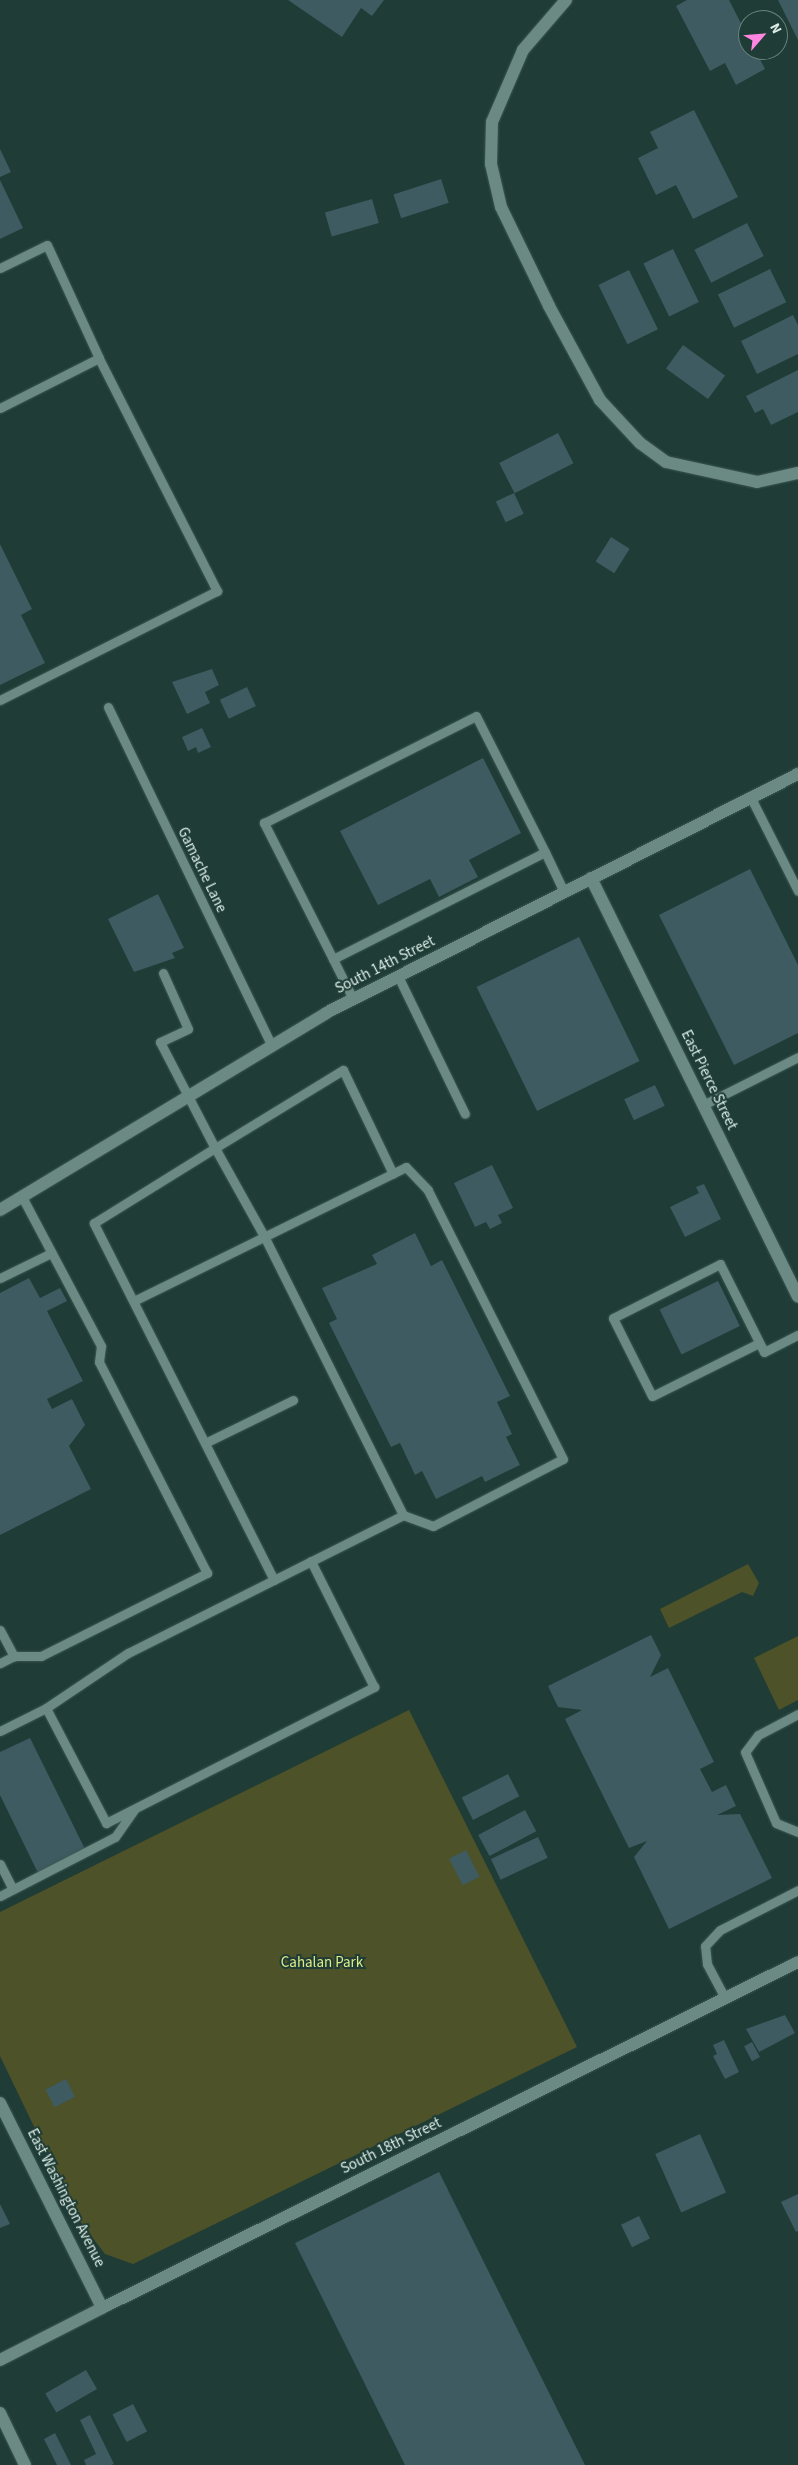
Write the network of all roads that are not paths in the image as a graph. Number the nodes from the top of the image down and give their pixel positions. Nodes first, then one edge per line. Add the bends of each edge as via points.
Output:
1 (566, 0) edge
2 (0, 268) edge
3 (99, 358) junction
4 (0, 408) edge
5 (798, 473) edge
6 (0, 700) edge
7 (108, 707) dead end
8 (798, 774) edge
9 (751, 798) junction
10 (545, 852) junction
11 (591, 878) junction
12 (798, 890) edge
13 (564, 892) junction
14 (333, 959) junction
15 (163, 973) dead end
16 (398, 976) junction
17 (353, 999) junction
18 (272, 1046) junction
19 (798, 1057) edge
20 (186, 1098) junction
21 (703, 1105) junction
22 (465, 1114) dead end
23 (215, 1148) junction
24 (394, 1174) junction
25 (22, 1197) junction
26 (0, 1210) edge
27 (266, 1238) junction
28 (51, 1253) junction
29 (0, 1278) edge
30 (798, 1297) edge
31 (134, 1301) junction
32 (798, 1335) edge
33 (759, 1343) junction
34 (293, 1400) dead end
35 (205, 1443) junction
36 (403, 1515) junction
37 (311, 1561) junction
38 (274, 1580) junction
39 (0, 1630) edge
40 (14, 1656) junction
41 (0, 1663) edge
42 (46, 1708) junction
43 (798, 1714) edge
44 (0, 1731) edge
45 (135, 1809) junction
46 (798, 1832) edge
47 (0, 1864) edge
48 (13, 1890) junction
49 (798, 1890) edge
50 (0, 1896) edge
51 (798, 1962) edge
52 (725, 1998) junction
53 (0, 2103) edge
54 (102, 2308) junction
55 (0, 2360) edge
56 (0, 2413) edge
57 (25, 2465) edge

1 - 5 street via 523,50 492,122 491,164 501,207 548,306 600,400 640,443 666,462 757,482
2 - 3 lane via 47,245
3 - 4 lane
3 - 6 lane via 217,590
7 - 18 lane, Gamache Lane
8 - 9 street, South 14th Street
9 - 11 street, South 14th Street
9 - 12 lane
10 - 13 lane
10 - 14 lane
10 - 14 lane via 476,716 264,824
11 - 13 street, South 14th Street
11 - 21 street, East Pierce Street
13 - 16 street, South 14th Street
14 - 17 lane
15 - 20 lane via 188,1029 160,1042
16 - 17 street, South 14th Street
16 - 22 lane
17 - 18 street, South 14th Street
18 - 20 street, South 14th Street
19 - 21 lane
20 - 23 lane
20 - 25 street, South 14th Street
21 - 30 street, East Pierce Street
23 - 24 lane via 343,1070
23 - 27 lane
23 - 31 lane via 94,1223
24 - 27 lane
24 - 36 lane via 406,1167 428,1190 563,1459 432,1526
25 - 26 street, South 14th Street
25 - 28 lane
27 - 31 lane
27 - 36 lane
28 - 29 lane
28 - 40 lane via 101,1346 100,1362 207,1573 41,1656
31 - 35 lane
32 - 33 lane via 764,1352
33 - 33 lane via 720,1264 613,1318 652,1396
34 - 35 lane
35 - 38 lane
36 - 37 lane
37 - 38 lane
37 - 45 lane via 374,1687
38 - 42 lane via 128,1653
39 - 40 lane
40 - 41 lane
42 - 44 lane
42 - 45 lane via 106,1823
43 - 46 lane via 758,1735 745,1752 776,1823
45 - 48 lane via 116,1837
47 - 48 lane
48 - 50 lane
49 - 52 lane via 720,1930 705,1946 707,1964
51 - 52 street, South 18th Street
52 - 54 street, South 18th Street
53 - 54 street, East Washington Avenue
54 - 55 street, South 18th Street
56 - 57 street

